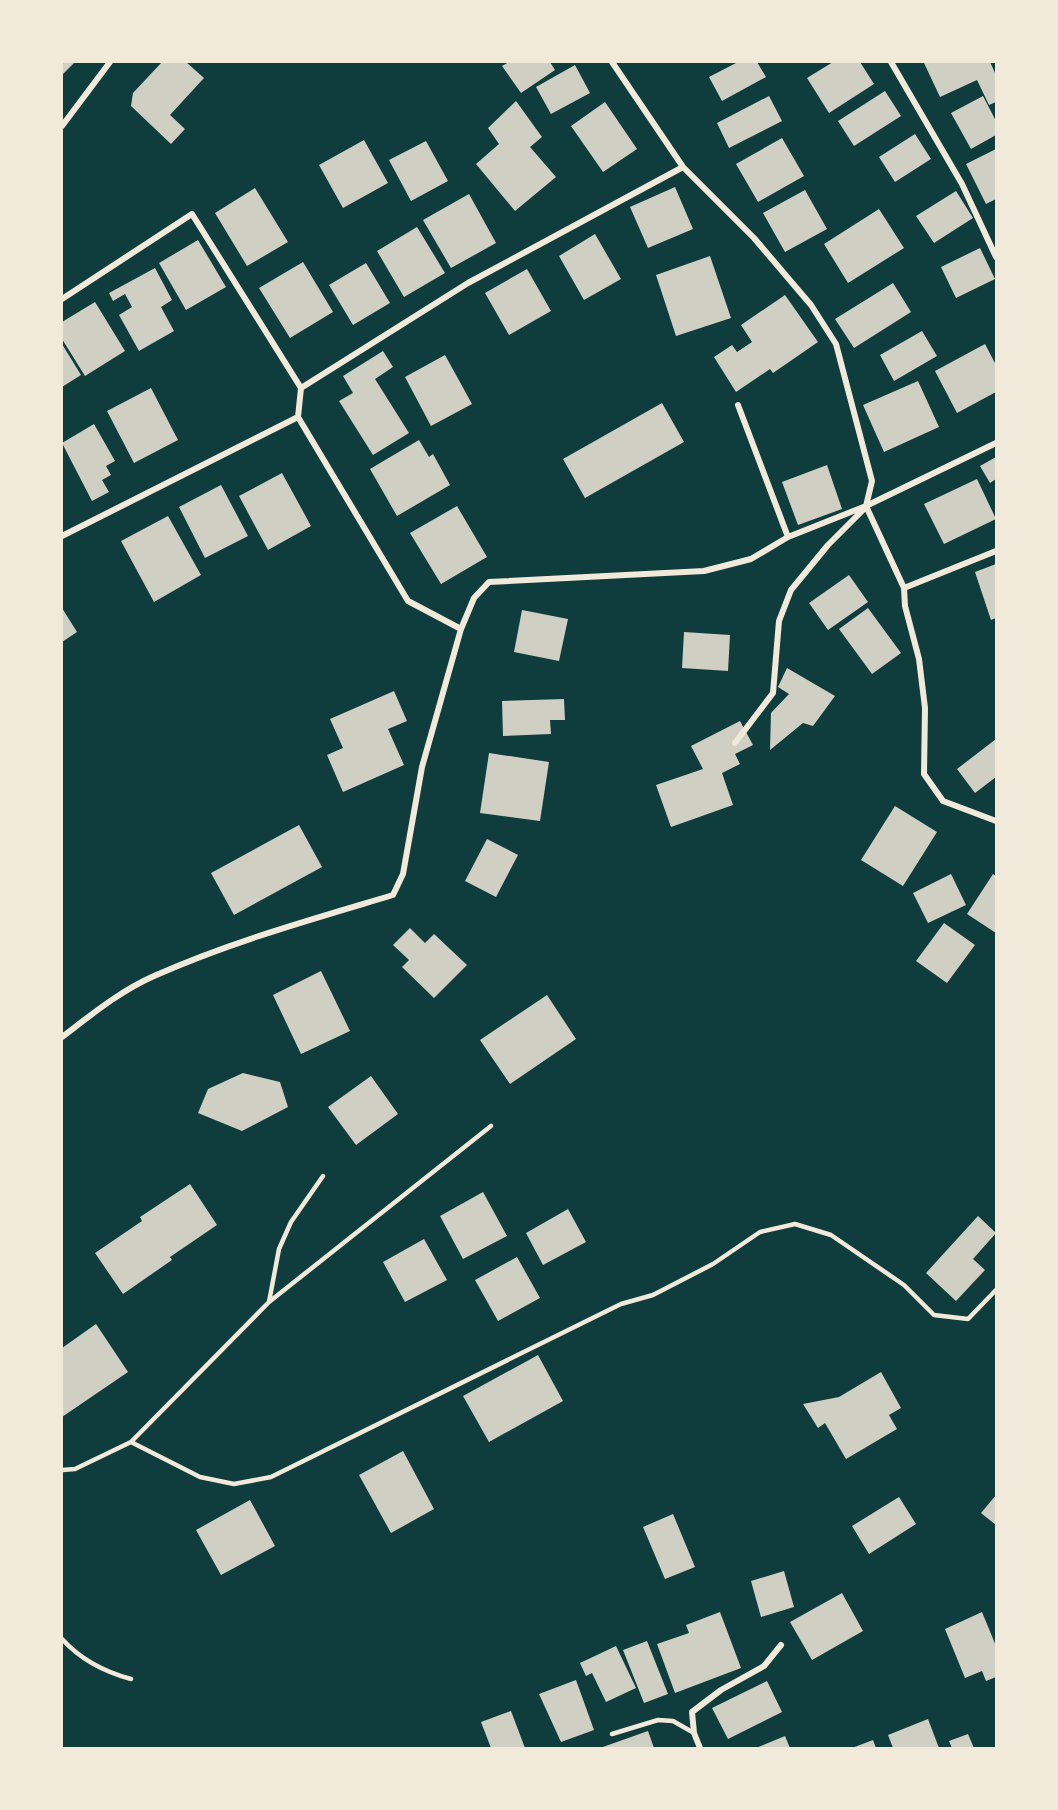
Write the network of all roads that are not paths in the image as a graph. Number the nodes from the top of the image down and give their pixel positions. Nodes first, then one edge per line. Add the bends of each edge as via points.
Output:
1 (110, 62) edge
2 (612, 62) edge
3 (891, 62) edge
4 (62, 126) edge
5 (683, 167) junction
6 (996, 257) edge
7 (62, 299) edge
8 (301, 388) junction
9 (738, 405) dead end
10 (298, 417) junction
11 (996, 443) edge
12 (866, 506) junction
13 (62, 536) edge
14 (788, 537) junction
15 (996, 551) edge
16 (904, 588) junction
17 (461, 629) junction
18 (735, 743) dead end
19 (996, 821) edge
20 (62, 1036) edge
21 (491, 1126) dead end
22 (323, 1176) dead end
23 (996, 1290) edge
24 (269, 1302) junction
25 (131, 1442) junction
26 (62, 1470) edge
27 (62, 1639) edge
28 (781, 1645) dead end
29 (131, 1679) dead end
30 (694, 1733) junction
31 (612, 1734) dead end
32 (700, 1749) edge

1 - 4 street
2 - 5 street
3 - 6 street via 962,184
5 - 8 street via 468,283
5 - 12 street via 754,238 811,305 836,344 872,481
7 - 8 street via 192,214
8 - 10 street
9 - 14 street
10 - 13 street
10 - 17 street via 408,601
11 - 12 street
12 - 14 street
12 - 16 street
12 - 18 street via 791,590 779,621 773,693
14 - 17 street via 751,559 704,571 489,582 474,598
15 - 16 street
16 - 19 street via 925,708 924,774 943,801
17 - 20 street via 422,767 403,874 393,895 281,929 153,976 108,1002
21 - 24 lane
22 - 24 lane via 291,1222 279,1249
23 - 25 lane via 968,1319 934,1315 904,1285 831,1236 795,1224 760,1232 713,1264 653,1295 621,1304 271,1477 234,1484 200,1477
24 - 25 lane
25 - 26 lane via 75,1468
27 - 29 lane via 108,1673
28 - 30 street via 764,1666 692,1712
30 - 31 lane via 673,1721 658,1720
30 - 32 street

